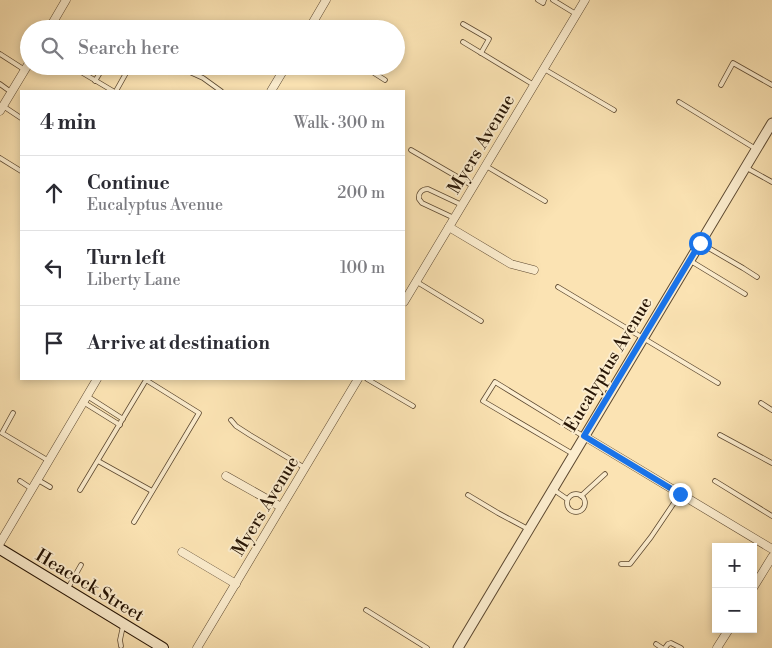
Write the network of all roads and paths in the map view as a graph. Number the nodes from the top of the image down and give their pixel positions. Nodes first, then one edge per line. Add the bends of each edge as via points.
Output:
1 (66, 0) edge
2 (326, 0) edge
3 (538, 0) edge
4 (544, 0) edge
5 (553, 0) edge
6 (584, 0) edge
7 (576, 14) junction
8 (54, 20) edge
9 (314, 20) edge
10 (463, 24) dead end
11 (463, 42) dead end
12 (481, 53) junction
13 (0, 54) edge
14 (20, 63) edge
15 (544, 69) junction
16 (22, 75) edge
17 (86, 75) edge
18 (99, 75) edge
19 (124, 75) edge
20 (196, 75) edge
21 (281, 75) edge
22 (377, 75) edge
23 (385, 80) dead end
24 (95, 81) junction
25 (0, 84) edge
26 (534, 85) junction
27 (721, 85) dead end
28 (772, 85) edge
29 (112, 90) edge
30 (115, 90) edge
31 (220, 90) edge
32 (272, 90) edge
33 (12, 92) junction
34 (679, 102) dead end
35 (2, 108) edge
36 (614, 110) dead end
37 (20, 117) edge
38 (772, 123) edge
39 (756, 149) junction
40 (411, 150) dead end
41 (0, 158) edge
42 (486, 166) junction
43 (745, 167) junction
44 (20, 170) edge
45 (772, 182) edge
46 (473, 186) junction
47 (545, 201) dead end
48 (462, 205) junction
49 (454, 218) junction
50 (449, 228) junction
51 (700, 243) junction
52 (689, 260) junction
53 (534, 270) dead end
54 (757, 277) dead end
55 (416, 281) junction
56 (558, 287) dead end
57 (745, 294) dead end
58 (405, 300) edge
59 (481, 321) dead end
60 (643, 338) junction
61 (96, 380) edge
62 (357, 380) edge
63 (369, 380) edge
64 (718, 383) dead end
65 (85, 399) junction
66 (761, 403) dead end
67 (413, 406) dead end
68 (772, 410) edge
69 (13, 413) dead end
70 (123, 419) junction
71 (232, 420) dead end
72 (120, 425) junction
73 (720, 435) dead end
74 (584, 436) junction
75 (573, 454) junction
76 (49, 461) junction
77 (98, 461) junction
78 (772, 463) edge
79 (304, 468) junction
80 (605, 474) dead end
81 (226, 476) dead end
82 (38, 480) junction
83 (20, 481) dead end
84 (715, 481) dead end
85 (50, 486) dead end
86 (32, 489) junction
87 (552, 489) junction
88 (80, 490) dead end
89 (152, 491) junction
90 (680, 494) junction
91 (468, 495) dead end
92 (582, 496) junction
93 (567, 499) junction
94 (282, 507) junction
95 (772, 516) edge
96 (134, 522) dead end
97 (528, 529) junction
98 (0, 543) edge
99 (0, 549) edge
100 (772, 549) edge
101 (182, 552) dead end
102 (772, 557) edge
103 (621, 564) dead end
104 (81, 565) dead end
105 (757, 581) edge
106 (236, 584) junction
107 (67, 590) junction
108 (366, 610) dead end
109 (124, 624) junction
110 (726, 633) edge
111 (656, 644) dead end
112 (121, 646) dead end
113 (163, 648) edge
114 (197, 648) edge
115 (427, 648) edge
116 (458, 648) edge
117 (664, 648) edge
118 (681, 648) edge
119 (717, 648) edge

1 - 8 street
2 - 9 street
3 - 4 lane via 542,3
5 - 7 lane
6 - 7 street, Myers Avenue
7 - 15 street, Myers Avenue
10 - 12 lane via 489,40
11 - 12 lane
12 - 26 lane
13 - 14 lane
15 - 26 street, Myers Avenue
15 - 36 lane
16 - 33 street
17 - 24 lane
18 - 24 lane
19 - 30 lane
20 - 31 lane
21 - 32 street
22 - 23 lane
24 - 29 lane
25 - 33 lane
26 - 42 street, Myers Avenue
27 - 28 lane via 733,63
33 - 35 street
34 - 39 lane
35 - 37 lane
38 - 39 street, Eucalyptus Avenue
39 - 43 street, Eucalyptus Avenue
40 - 46 lane
41 - 44 lane
42 - 46 street, Myers Avenue
42 - 47 lane
43 - 45 lane
43 - 51 street, Eucalyptus Avenue
46 - 48 street, Myers Avenue
48 - 49 street, Myers Avenue
48 - 49 lane via 428,189 422,190 419,199 422,203
49 - 50 street, Myers Avenue
50 - 53 street via 511,264
50 - 55 street, Myers Avenue
51 - 52 street, Eucalyptus Avenue
51 - 54 lane
52 - 57 lane
52 - 60 street, Eucalyptus Avenue
55 - 58 street, Myers Avenue
55 - 59 lane
56 - 60 lane
60 - 64 lane
60 - 74 street, Eucalyptus Avenue
61 - 65 street
62 - 79 street, Myers Avenue
63 - 67 lane
65 - 70 lane
65 - 72 lane
65 - 76 street
66 - 68 lane
69 - 76 lane via 2,433
70 - 72 lane
70 - 89 lane via 146,380 199,413
71 - 79 lane via 236,426
72 - 77 lane
73 - 78 lane
74 - 75 street, Eucalyptus Avenue
74 - 75 lane via 495,382 483,402
74 - 90 street
75 - 87 street, Eucalyptus Avenue
76 - 82 street
77 - 88 lane
77 - 89 lane
79 - 94 street, Myers Avenue
80 - 92 lane
81 - 94 street
82 - 85 lane
82 - 86 street
83 - 86 lane
84 - 95 lane
86 - 98 street
87 - 93 lane
87 - 97 street, Eucalyptus Avenue
89 - 96 lane
90 - 100 street
90 - 103 lane via 630,564
91 - 97 lane
92 - 93 lane via 574,494
92 - 93 lane via 584,504 576,512 568,508
94 - 106 street, Myers Avenue
97 - 116 street, Eucalyptus Avenue
99 - 107 main road, Heacock Street
101 - 106 street
102 - 105 street
104 - 107 lane
106 - 114 street, Myers Avenue
107 - 109 main road, Heacock Street
108 - 115 lane
109 - 112 lane
109 - 113 main road, Heacock Street
110 - 119 street
111 - 117 lane
117 - 118 lane via 671,643

